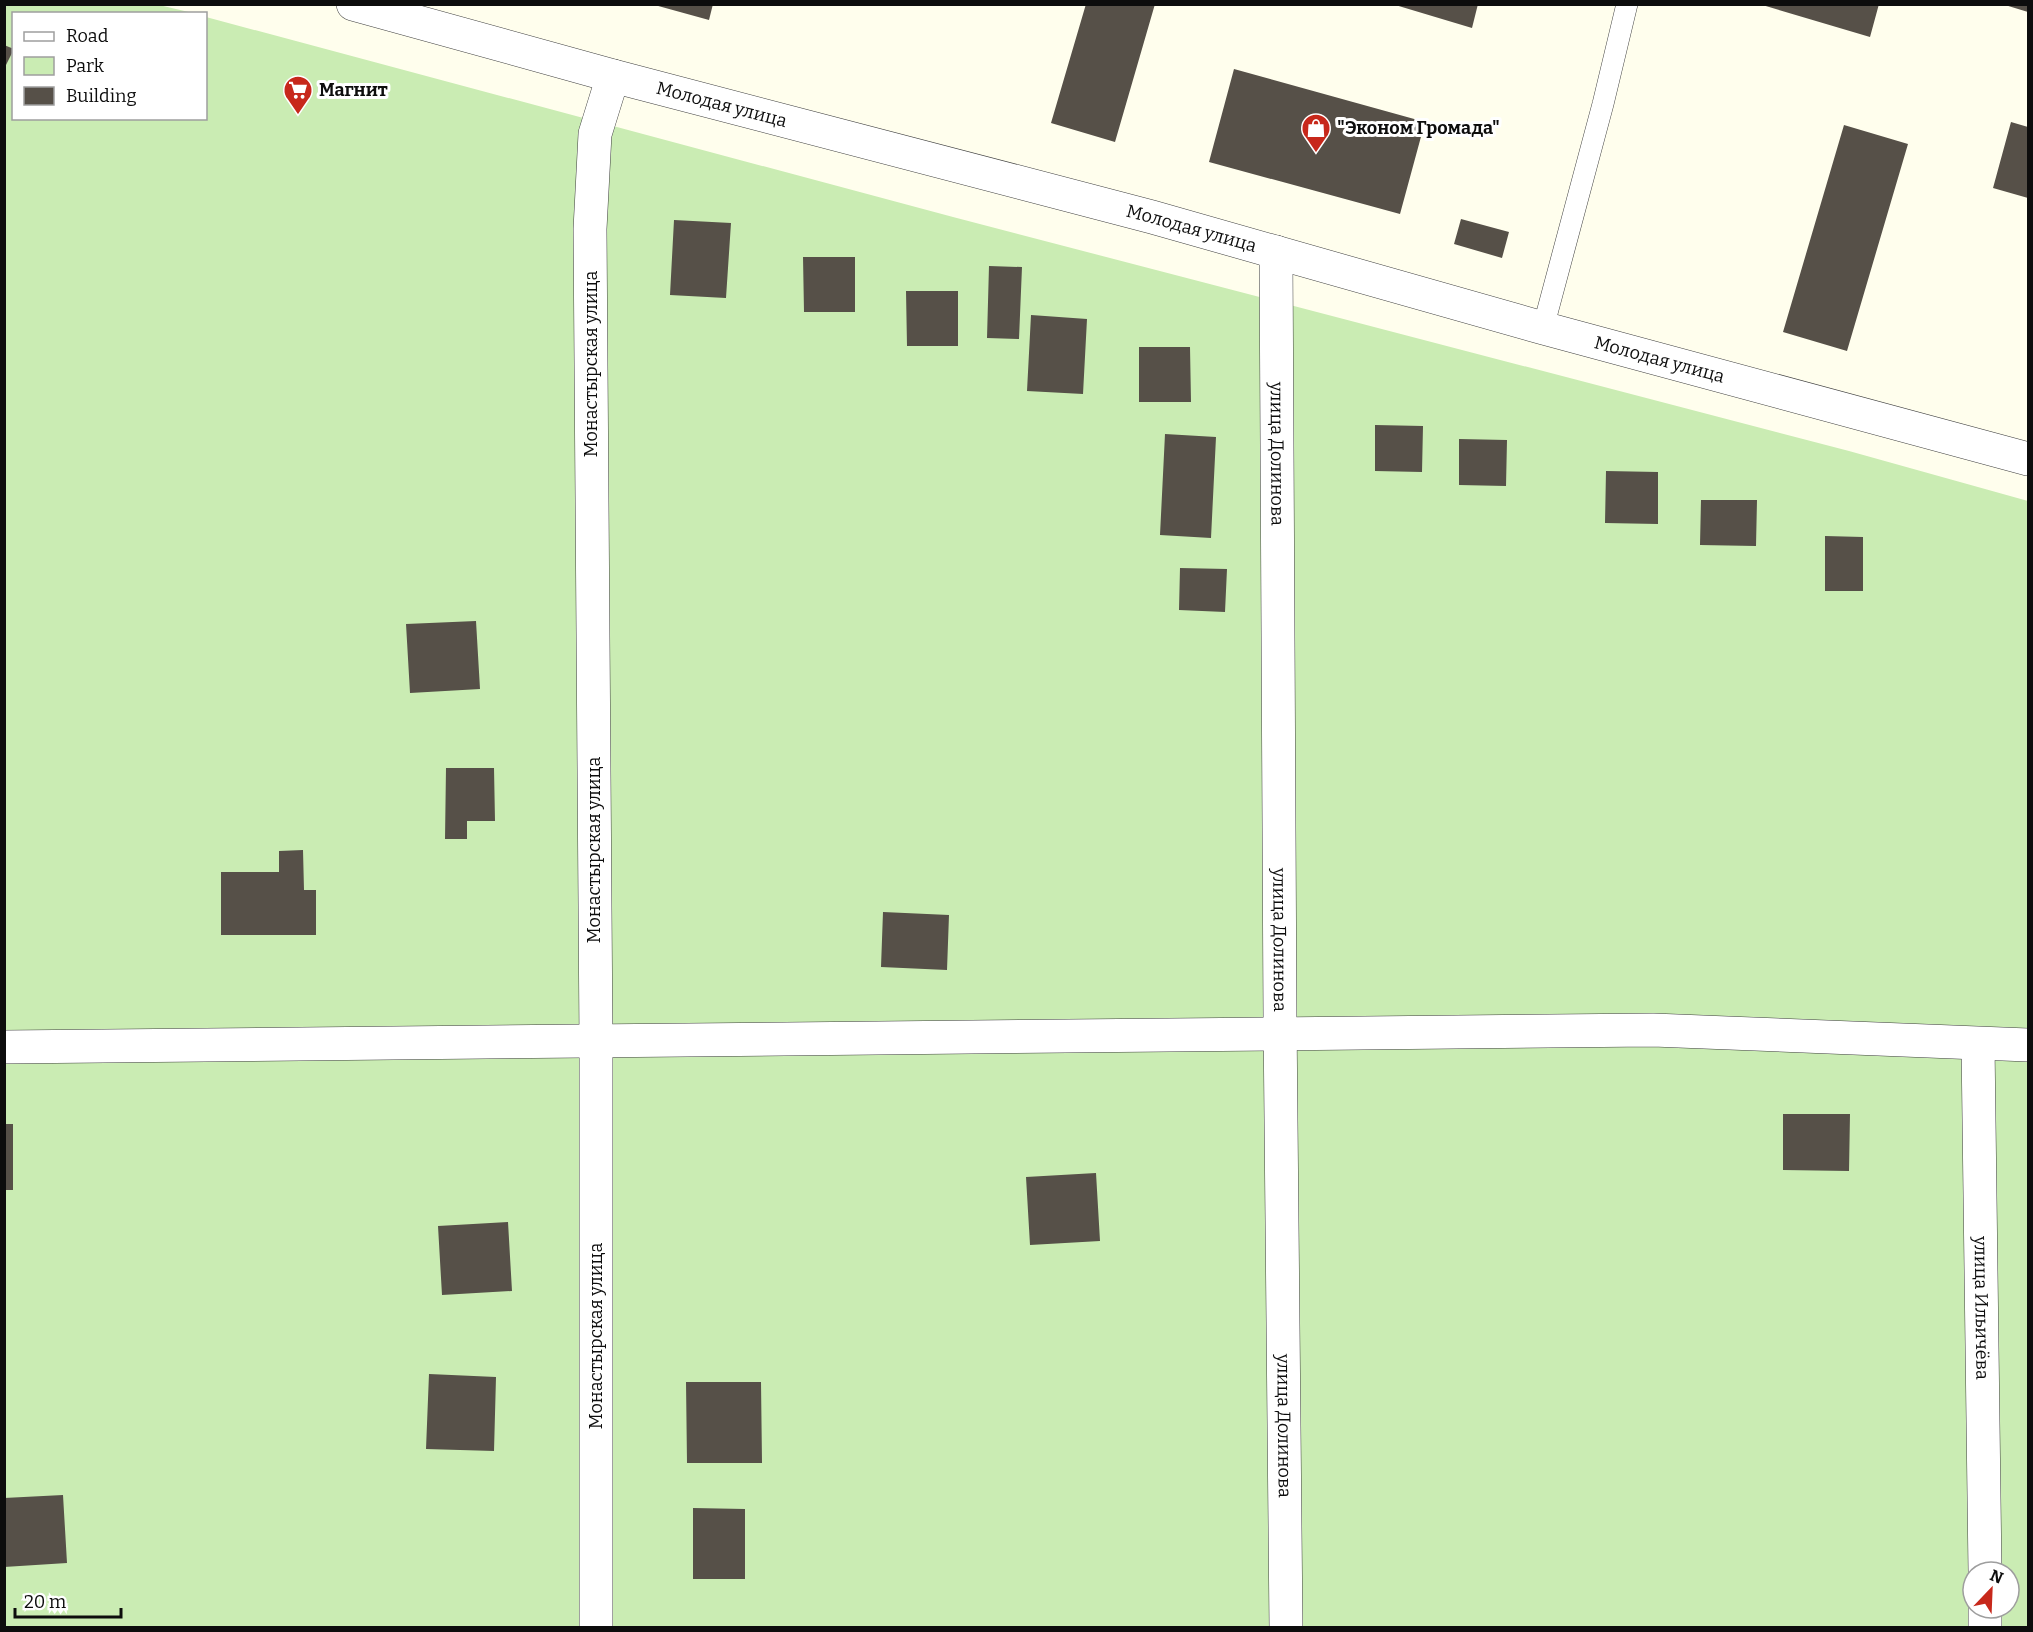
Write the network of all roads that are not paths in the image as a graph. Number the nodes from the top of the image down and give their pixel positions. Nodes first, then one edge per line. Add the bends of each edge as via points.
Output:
1 (353, 4) edge
2 (1627, 4) edge
3 (613, 76) junction
4 (1276, 252) junction
5 (1543, 328) junction
6 (2028, 459) edge
7 (1280, 1034) junction
8 (596, 1041) junction
9 (1978, 1044) junction
10 (2028, 1045) edge
11 (4, 1047) edge
12 (1985, 1560) edge
13 (596, 1628) edge
14 (1286, 1628) edge

1 - 3 street, Молодая улица
2 - 5 lane
3 - 4 street, Молодая улица
3 - 8 street, Монастырская улица via 595,134 590,229
4 - 5 street, Молодая улица
4 - 7 street, улица Долинова
5 - 6 street, Молодая улица
7 - 8 street
7 - 9 street via 1653,1030
7 - 14 street, улица Долинова
8 - 11 street
8 - 13 street, Монастырская улица
9 - 10 street
9 - 12 street, улица Ильичёва

